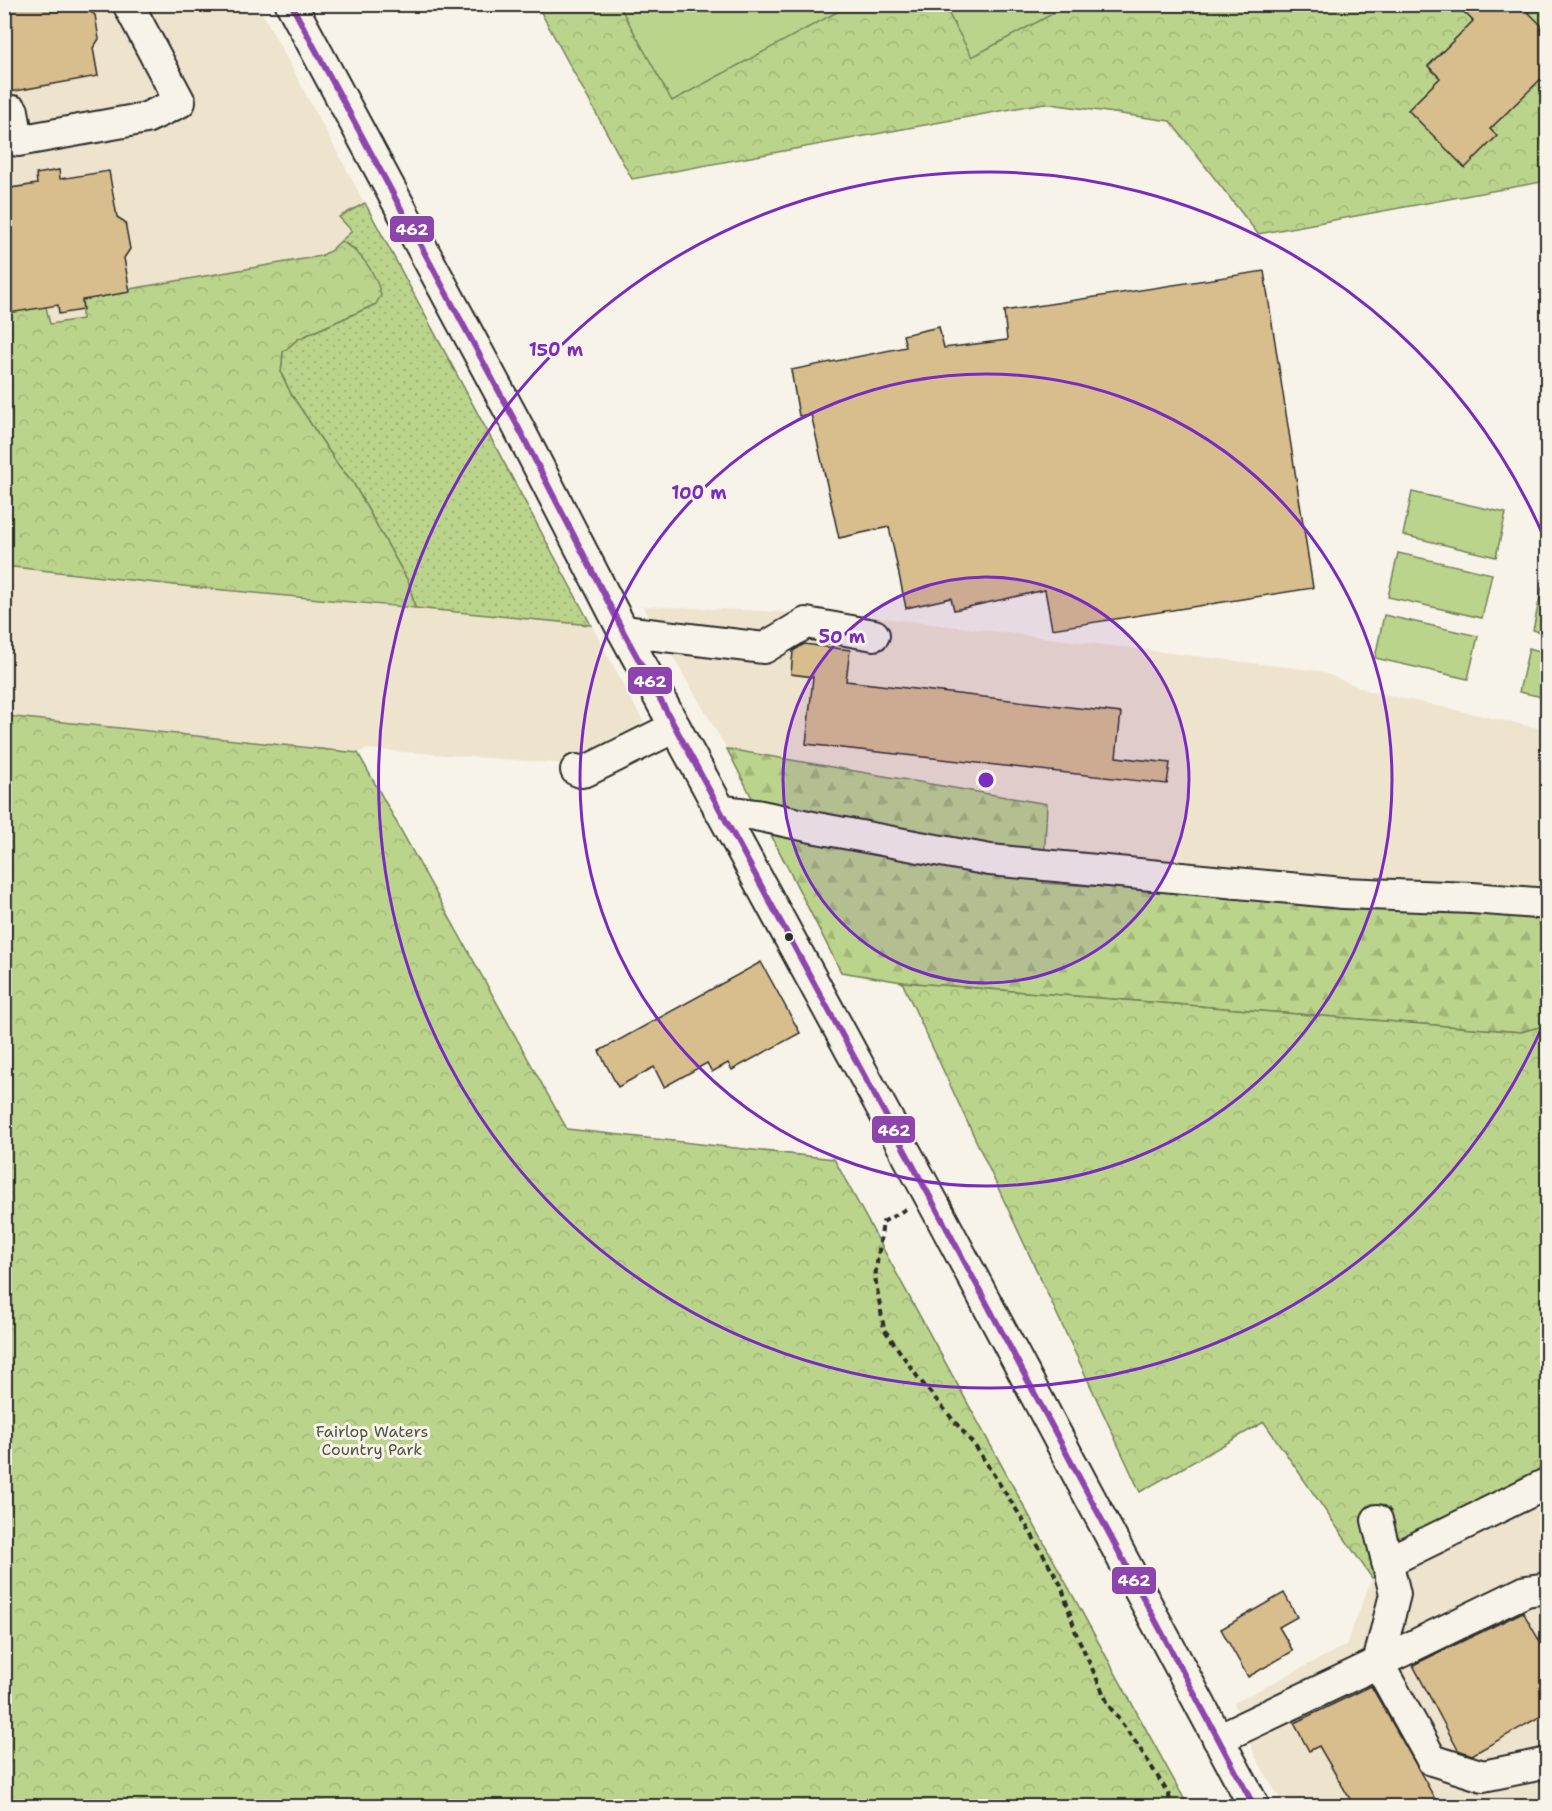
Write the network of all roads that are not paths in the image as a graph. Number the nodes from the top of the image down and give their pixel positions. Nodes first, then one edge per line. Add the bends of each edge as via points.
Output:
1 (128, 4) edge
2 (291, 4) edge
3 (13, 111) dead end
4 (623, 631) junction
5 (874, 635) dead end
6 (675, 727) junction
7 (576, 770) dead end
8 (719, 810) junction
9 (1548, 904) edge
10 (1548, 1483) edge
11 (1377, 1520) dead end
12 (1387, 1562) junction
13 (1548, 1588) edge
14 (1378, 1663) junction
15 (1218, 1739) junction
16 (1548, 1762) edge
17 (1254, 1806) edge

1 - 3 street via 180,102 146,118 18,141
2 - 4 street
4 - 5 street via 764,648 806,623
4 - 6 street
6 - 7 street via 586,771
6 - 8 street
8 - 9 street via 990,860 1344,893
8 - 15 street
10 - 12 street
11 - 12 street
12 - 14 street via 1395,1594
13 - 14 street via 1526,1591
14 - 15 street
14 - 16 street via 1432,1760 1483,1776
15 - 17 street

